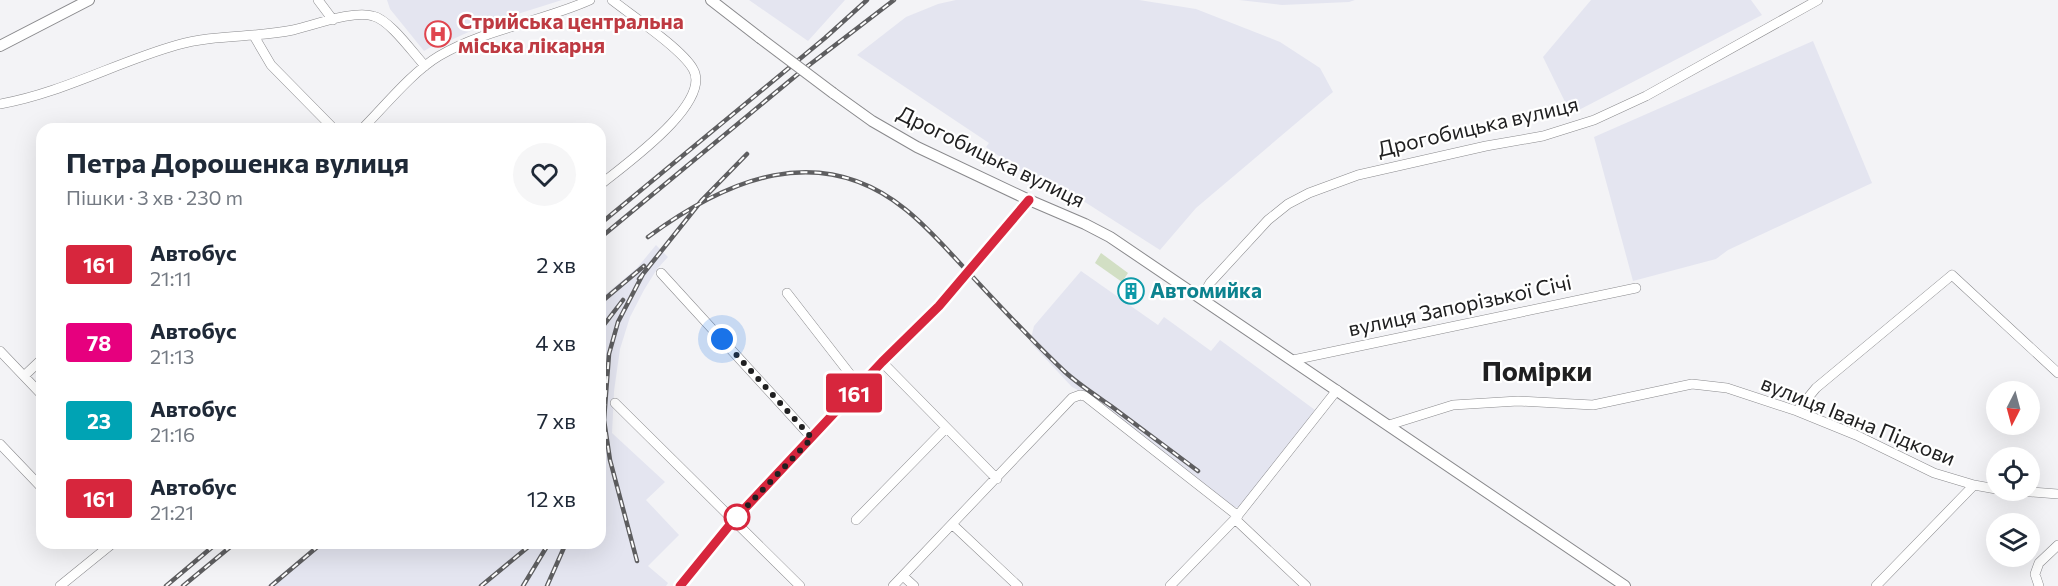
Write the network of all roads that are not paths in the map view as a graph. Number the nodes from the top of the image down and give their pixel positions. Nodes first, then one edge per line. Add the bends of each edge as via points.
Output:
1 (89, 0) edge
2 (318, 0) edge
3 (590, 0) edge
4 (612, 0) edge
5 (711, 0) edge
6 (1818, 0) edge
7 (333, 20) junction
8 (254, 36) junction
9 (0, 46) edge
10 (425, 66) junction
11 (0, 104) edge
12 (328, 123) edge
13 (368, 123) edge
14 (606, 180) edge
15 (1029, 200) junction
16 (661, 273) dead end
17 (1636, 288) dead end
18 (787, 293) dead end
19 (1201, 298) junction
20 (0, 351) edge
21 (1293, 360) junction
22 (882, 362) junction
23 (36, 365) edge
24 (2058, 373) edge
25 (24, 376) junction
26 (860, 387) junction
27 (36, 388) edge
28 (1337, 390) junction
29 (615, 403) dead end
30 (1797, 411) junction
31 (1389, 425) junction
32 (946, 428) junction
33 (812, 438) junction
34 (0, 444) edge
35 (997, 479) junction
36 (36, 482) edge
37 (1974, 485) junction
38 (1986, 487) edge
39 (2040, 493) edge
40 (2058, 494) edge
41 (1237, 518) junction
42 (856, 520) dead end
43 (733, 521) junction
44 (952, 525) junction
45 (2058, 545) edge
46 (99, 549) edge
47 (105, 549) edge
48 (102, 552) junction
49 (903, 576) junction
50 (1177, 584) edge
51 (797, 585) edge
52 (60, 586) edge
53 (680, 586) edge
54 (893, 586) edge
55 (914, 586) edge
56 (1018, 586) edge
57 (1306, 586) edge
58 (1625, 586) edge
59 (1876, 586) edge
60 (2040, 586) edge

1 - 9 main road
2 - 7 street
3 - 10 street via 453,49
4 - 14 street via 686,58 697,81 685,108 644,150
5 - 15 main road, Дрогобицька вулиця, bridge via 832,93 894,135
6 - 19 street, Дрогобицька вулиця via 1646,96 1594,120 1543,136 1358,175 1309,193 1268,220
7 - 8 street
7 - 10 street via 360,14 375,16
8 - 11 street via 208,38 176,45 35,96
8 - 12 street via 271,65
10 - 13 street
15 - 19 main road, Дрогобицька вулиця via 1110,237
15 - 22 main road via 939,306
16 - 33 street
17 - 21 street, вулиця Запорізької Січі
18 - 26 street
19 - 21 main road, Дрогобицька вулиця
20 - 25 street
21 - 28 main road, Дрогобицька вулиця
22 - 26 main road
22 - 32 street
23 - 25 street
24 - 30 street via 1952,274 1816,388
25 - 27 street
26 - 33 main road
28 - 31 main road, Дрогобицька вулиця
28 - 41 street
29 - 43 street
30 - 31 street, вулиця Івана Підкови via 1727,388 1692,384 1593,405 1518,401 1454,405
30 - 37 street, вулиця Івана Підкови via 1934,473
31 - 58 main road, Дрогобицька вулиця
32 - 35 street
32 - 42 street
33 - 43 main road
34 - 36 street
35 - 41 street via 1072,398 1080,395
35 - 44 street
37 - 38 street, вулиця Івана Підкови
37 - 59 street
39 - 40 street
41 - 50 street
41 - 57 street
43 - 51 street
43 - 53 main road
44 - 49 street
44 - 56 street
45 - 60 street via 2039,563 2035,574
46 - 48 street
47 - 48 street
48 - 52 street
49 - 54 street
49 - 55 street

